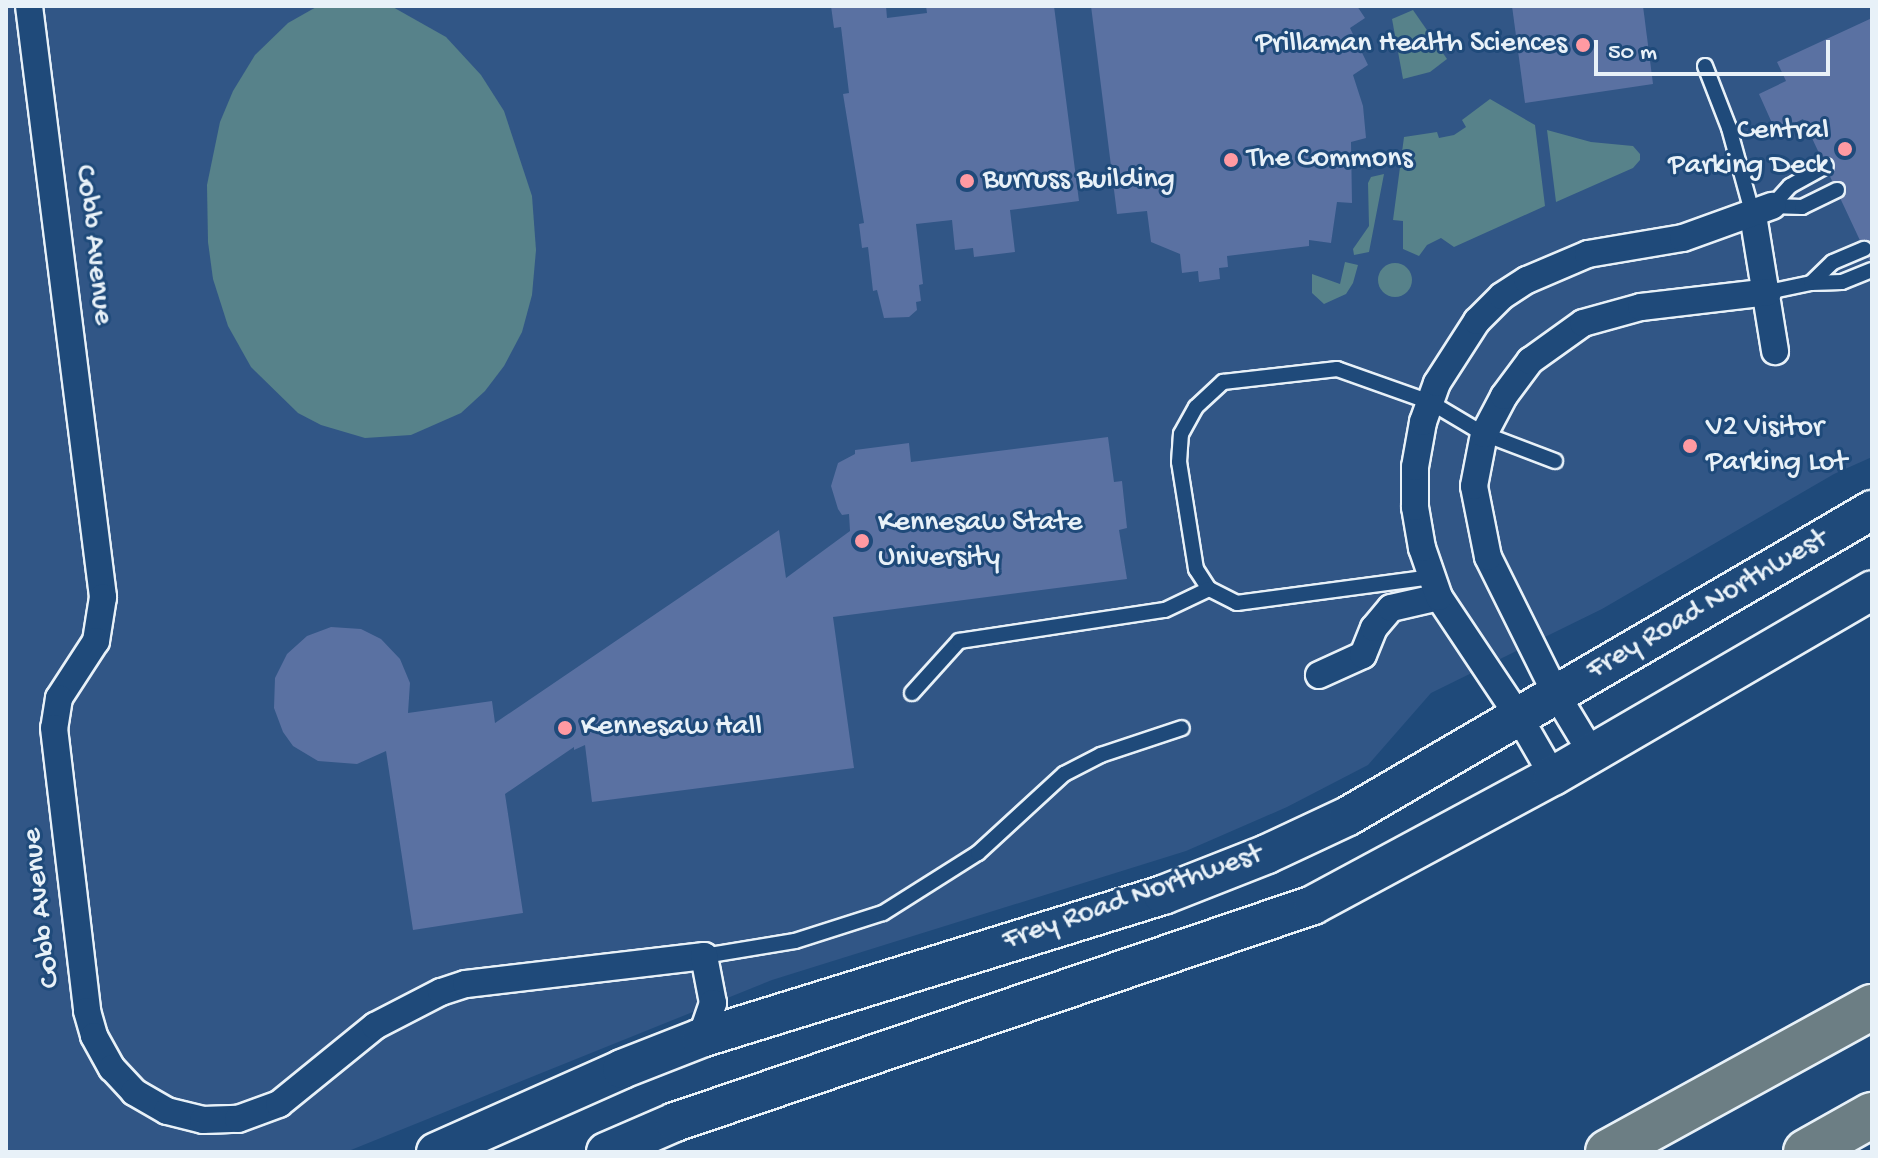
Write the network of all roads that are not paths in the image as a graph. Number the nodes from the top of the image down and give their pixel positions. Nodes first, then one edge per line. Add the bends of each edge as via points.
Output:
1 (29, 6) edge
2 (1705, 66) dead end
3 (1826, 166) dead end
4 (1837, 190) dead end
5 (1763, 210) junction
6 (1864, 249) dead end
7 (1872, 270) edge
8 (1811, 283) junction
9 (1768, 292) junction
10 (1775, 351) dead end
11 (1430, 402) junction
12 (1484, 434) junction
13 (1555, 461) dead end
14 (1872, 510) edge
15 (1435, 587) junction
16 (1209, 589) junction
17 (1872, 590) edge
18 (1319, 675) dead end
19 (912, 693) dead end
20 (1556, 694) junction
21 (1519, 717) junction
22 (1182, 728) dead end
23 (1591, 752) junction
24 (1553, 776) junction
25 (704, 956) junction
26 (1872, 1007) edge
27 (701, 1038) junction
28 (1872, 1115) edge
29 (436, 1152) edge
30 (606, 1152) edge
31 (1608, 1152) edge
32 (1806, 1152) edge

1 - 25 street, Cobb Avenue via 103,597 96,641 59,698 55,738 87,1011 112,1068 134,1092 167,1111 203,1120 238,1119 279,1104 375,1026 441,992 466,984
2 - 5 lane
3 - 5 lane via 1790,186
4 - 5 lane via 1802,207
5 - 9 street
5 - 11 street via 1683,238 1588,254 1516,287 1467,332
6 - 8 lane via 1833,262
7 - 8 lane via 1842,282
8 - 9 lane
9 - 10 street
9 - 12 street via 1625,309 1583,323 1530,361
11 - 12 lane
11 - 15 street via 1417,449 1415,487 1422,548
11 - 16 lane via 1337,369 1235,380 1213,389 1181,434 1179,462 1196,569
12 - 13 lane
12 - 20 street via 1474,486 1488,557
14 - 20 main road, Frey Road Northwest
15 - 16 lane via 1237,603
15 - 18 street via 1391,608 1374,628 1363,655
15 - 21 street
16 - 19 lane via 1165,610 959,641
17 - 23 main road
20 - 21 main road, Frey Road Northwest
20 - 23 street
21 - 24 street
21 - 27 main road, Frey Road Northwest via 1348,816 1217,876
22 - 25 lane via 1101,755 1064,774 978,853 883,913 795,941
23 - 24 main road
24 - 30 main road via 1313,905 675,1122
25 - 27 street via 713,1003
26 - 31 highway
27 - 29 main road, Frey Road Northwest
28 - 32 highway

